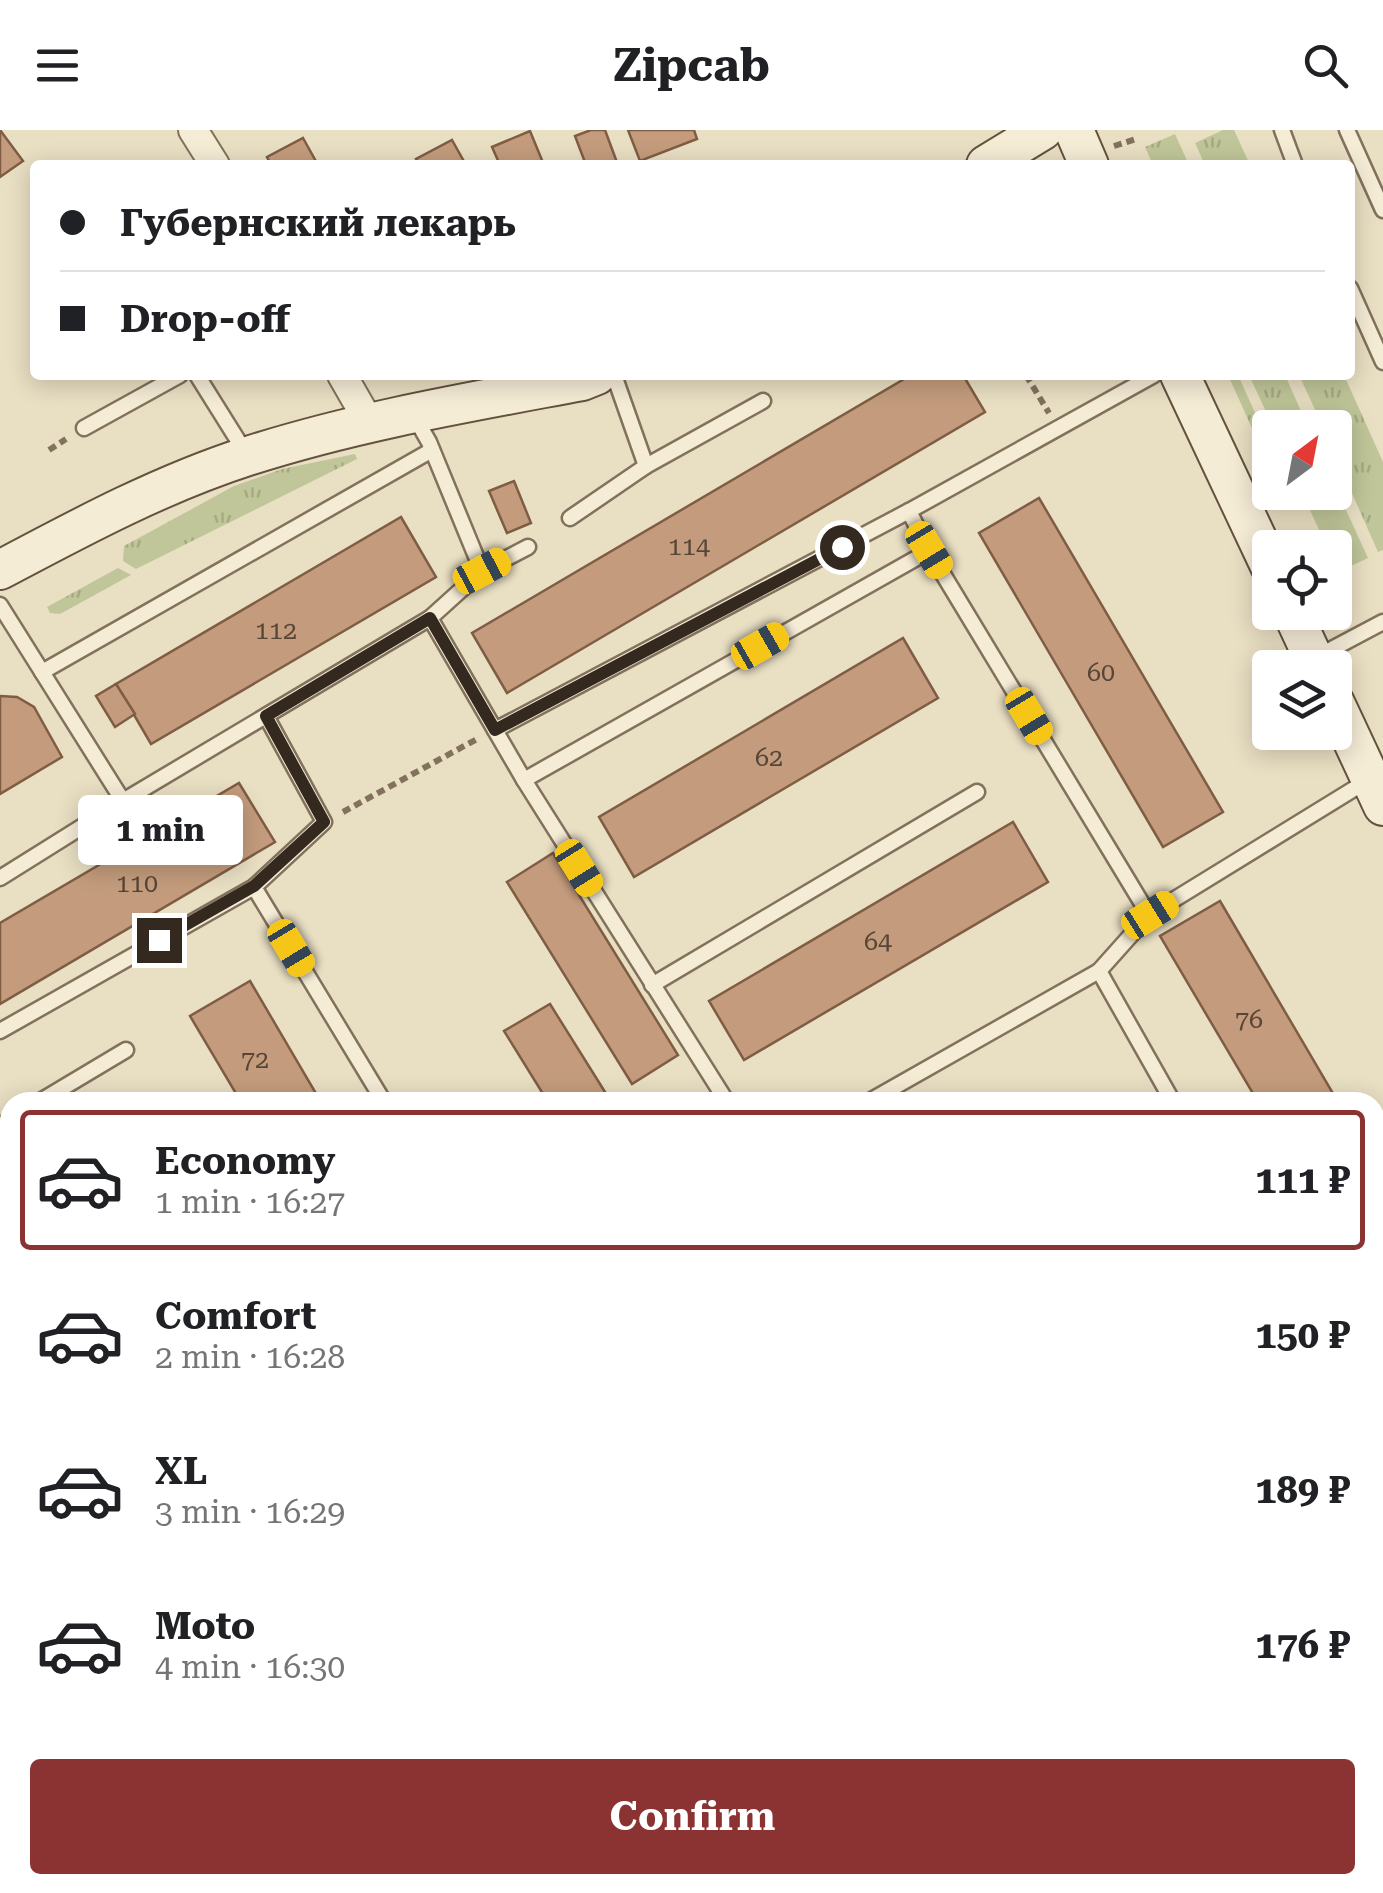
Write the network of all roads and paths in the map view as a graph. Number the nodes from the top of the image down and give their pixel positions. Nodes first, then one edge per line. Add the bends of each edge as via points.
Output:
1 (193, 130) edge
2 (1044, 130) edge
3 (1074, 130) edge
4 (1282, 130) edge
5 (1346, 130) edge
6 (1136, 139) dead end
7 (1098, 157) edge
8 (212, 160) edge
9 (994, 160) edge
10 (1293, 160) edge
11 (1383, 210) edge
12 (1355, 299) edge
13 (1383, 362) edge
14 (171, 380) edge
15 (200, 380) edge
16 (345, 380) edge
17 (584, 380) edge
18 (616, 380) edge
19 (1029, 380) edge
20 (1145, 380) edge
21 (1182, 380) edge
22 (763, 401) dead end
23 (412, 414) junction
24 (369, 422) junction
25 (84, 428) dead end
26 (1058, 428) junction
27 (432, 450) junction
28 (248, 456) junction
29 (646, 466) junction
30 (909, 511) junction
31 (570, 518) dead end
32 (1253, 530) edge
33 (528, 546) dead end
34 (929, 550) junction
35 (0, 570) edge
36 (482, 571) junction
37 (0, 605) edge
38 (430, 618) junction
39 (1383, 622) edge
40 (1337, 650) edge
41 (42, 672) junction
42 (266, 716) junction
43 (495, 730) junction
44 (1352, 740) edge
45 (524, 780) junction
46 (977, 792) dead end
47 (1377, 793) edge
48 (123, 801) junction
49 (324, 822) junction
50 (0, 878) edge
51 (254, 886) junction
52 (1150, 915) junction
53 (1099, 971) junction
54 (652, 985) junction
55 (0, 1031) edge
56 (126, 1050) dead end
57 (56, 1092) edge
58 (378, 1092) edge
59 (722, 1092) edge
60 (886, 1092) edge
61 (1167, 1092) edge

1 - 8 street
2 - 9 main road
3 - 7 main road
4 - 10 lane
5 - 11 lane
6 - 7 path
12 - 13 lane
14 - 25 lane
15 - 28 lane
16 - 24 street
17 - 23 main road
18 - 29 lane
19 - 26 path
20 - 26 lane
21 - 32 main road
22 - 29 lane
23 - 24 main road
23 - 27 lane
24 - 28 main road
26 - 30 lane
27 - 36 lane
27 - 41 lane
28 - 35 main road via 173,484
29 - 31 lane
30 - 34 lane
30 - 43 lane
33 - 36 lane
34 - 45 lane
34 - 52 lane
36 - 38 lane
37 - 41 lane
38 - 42 lane
38 - 43 lane
39 - 40 lane
41 - 48 lane
42 - 48 lane
42 - 49 lane
43 - 45 lane
43 - 49 path
44 - 47 main road
45 - 54 lane
46 - 54 lane
47 - 52 lane
48 - 50 lane
49 - 51 lane
51 - 55 lane
51 - 58 lane
52 - 53 lane
53 - 60 lane
53 - 61 lane
54 - 59 lane
56 - 57 lane

